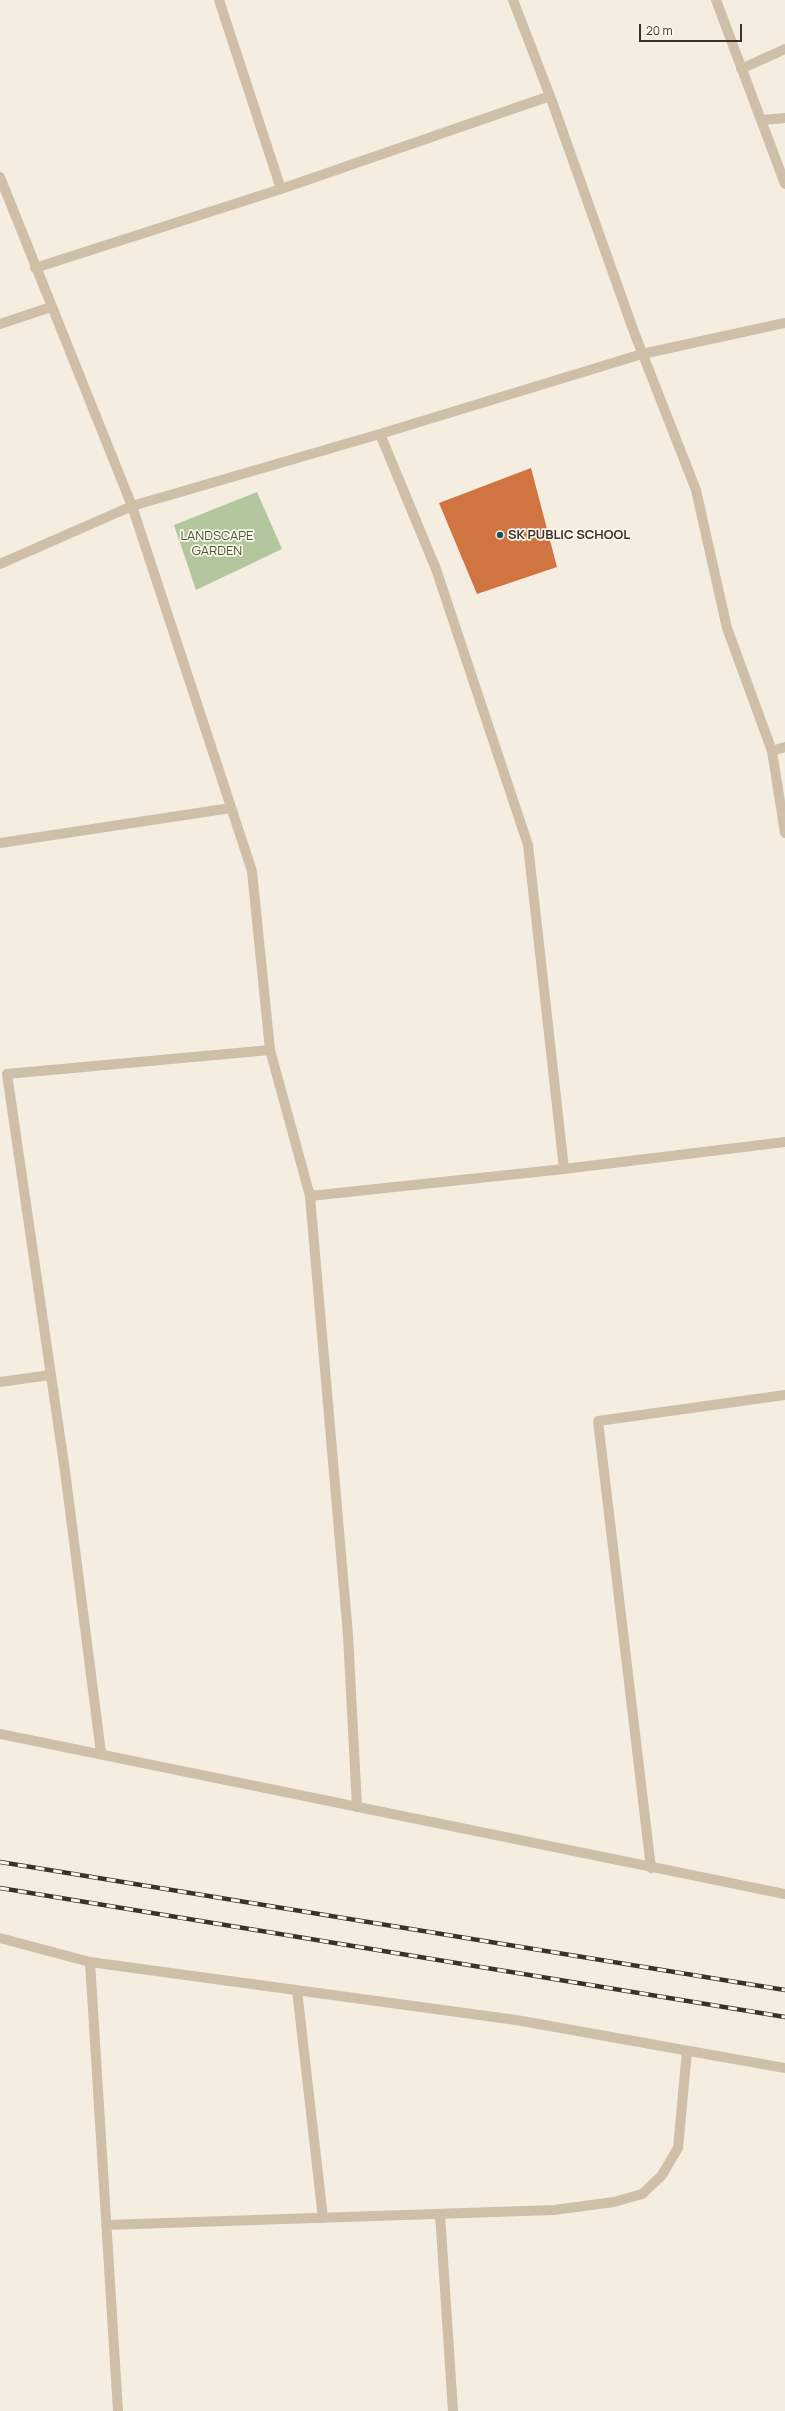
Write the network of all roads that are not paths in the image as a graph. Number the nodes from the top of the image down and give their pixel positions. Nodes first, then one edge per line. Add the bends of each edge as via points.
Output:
1 (219, 0) edge
2 (513, 0) edge
3 (716, 0) edge
4 (785, 49) edge
5 (741, 69) junction
6 (550, 96) junction
7 (785, 118) edge
8 (762, 120) junction
9 (0, 177) edge
10 (785, 184) edge
11 (281, 189) junction
12 (35, 268) junction
13 (51, 307) junction
14 (785, 323) edge
15 (0, 324) edge
16 (642, 354) junction
17 (380, 434) junction
18 (132, 506) junction
19 (0, 564) edge
20 (785, 747) edge
21 (772, 751) junction
22 (232, 808) junction
23 (785, 833) edge
24 (0, 843) edge
25 (270, 1050) junction
26 (3, 1074) edge
27 (785, 1142) edge
28 (564, 1169) junction
29 (310, 1196) junction
30 (50, 1375) junction
31 (0, 1382) edge
32 (785, 1395) edge
33 (0, 1734) edge
34 (100, 1753) junction
35 (357, 1807) junction
36 (651, 1868) junction
37 (785, 1894) edge
38 (0, 1938) edge
39 (90, 1962) junction
40 (297, 1990) junction
41 (687, 2051) junction
42 (785, 2068) edge
43 (440, 2214) junction
44 (323, 2218) junction
45 (106, 2225) junction
46 (118, 2411) edge
47 (454, 2411) edge

1 - 11 street
2 - 6 street
3 - 5 street
4 - 5 street
5 - 8 street
6 - 11 street
6 - 16 street
7 - 8 street
8 - 10 street
9 - 12 street
11 - 12 street
12 - 13 street
13 - 15 street
13 - 18 street
14 - 16 street
16 - 17 street
16 - 21 street via 696,490 727,628
17 - 18 street
17 - 28 street via 436,569 528,845
18 - 19 street
18 - 22 street
20 - 21 street
21 - 23 street
22 - 24 street
22 - 25 street via 252,870
25 - 26 street
25 - 29 street
26 - 30 street
27 - 28 street
28 - 29 street
29 - 35 street via 348,1635
30 - 31 street
30 - 34 street
32 - 36 street via 598,1421
33 - 34 street
34 - 35 street
35 - 36 street
36 - 37 street
38 - 39 street
39 - 40 street
39 - 45 street
40 - 41 street via 516,2020
40 - 44 street
41 - 42 street
41 - 43 street via 678,2148 662,2175 642,2194 614,2202 554,2210
43 - 44 street
43 - 47 street
44 - 45 street
45 - 46 street

